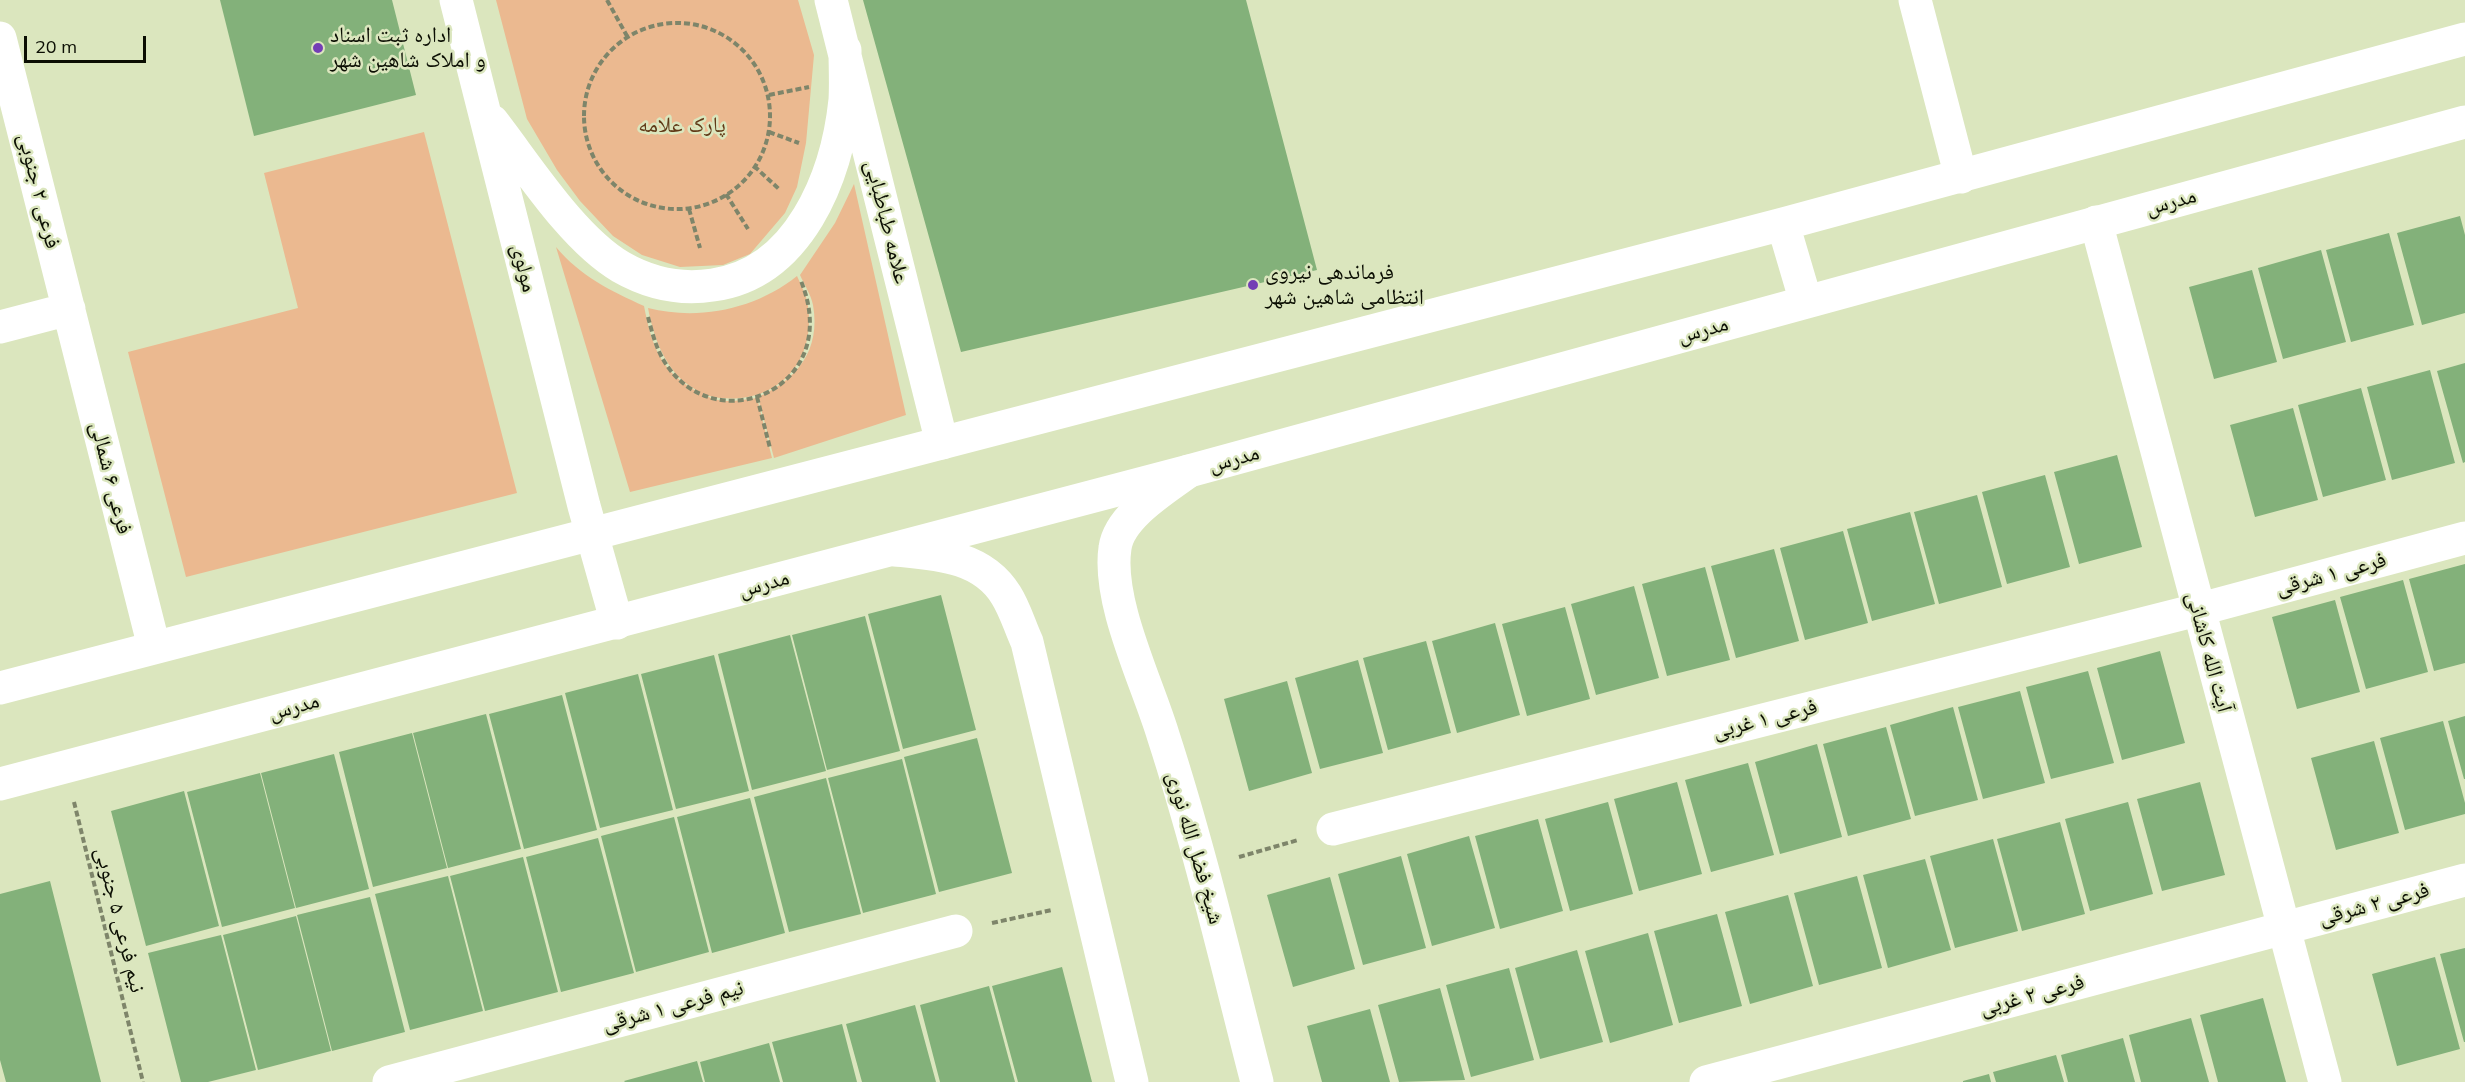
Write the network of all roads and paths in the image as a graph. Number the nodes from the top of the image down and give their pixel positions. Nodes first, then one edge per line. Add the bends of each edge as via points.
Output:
1 (456, 0) edge
2 (607, 0) edge
3 (831, 0) edge
4 (1915, 0) edge
5 (627, 36) junction
6 (0, 38) edge
7 (2465, 39) edge
8 (845, 50) junction
9 (816, 86) dead end
10 (769, 95) junction
11 (484, 110) junction
12 (2465, 122) edge
13 (769, 132) junction
14 (808, 146) dead end
15 (754, 166) junction
16 (1961, 177) junction
17 (726, 194) junction
18 (785, 195) dead end
19 (688, 208) junction
20 (2096, 222) junction
21 (1783, 224) junction
22 (749, 231) dead end
23 (700, 250) dead end
24 (798, 274) dead end
25 (1806, 302) junction
26 (645, 305) dead end
27 (69, 309) junction
28 (0, 327) edge
29 (758, 397) junction
30 (942, 443) junction
31 (773, 459) dead end
32 (1189, 471) junction
33 (592, 536) junction
34 (2465, 538) edge
35 (895, 550) junction
36 (2197, 609) junction
37 (617, 623) junction
38 (154, 647) junction
39 (0, 688) edge
40 (65, 767) junction
41 (0, 784) edge
42 (1333, 829) joint
43 (1202, 868) junction
44 (2465, 880) edge
45 (1089, 902) junction
46 (2283, 928) junction
47 (956, 931) joint
48 (143, 1082) edge
49 (389, 1082) edge
50 (1132, 1082) edge
51 (1257, 1082) edge
52 (1706, 1082) edge
53 (2325, 1082) edge

1 - 11 street, مولوی
2 - 5 path
3 - 8 street, علامه طباطبایی
4 - 16 street
5 - 10 path via 655,25 684,22 713,29 739,45 758,67
5 - 19 path via 605,57 590,82 583,113 588,145 603,173 626,195 656,207
6 - 27 street, فرعی ۲ جنوبی
7 - 16 street
8 - 11 street via 845,100 821,195 803,228 780,254 761,270 731,283 696,288 660,284 621,267 587,241
8 - 30 street, علامه طباطبایی
9 - 10 path
10 - 13 path
11 - 33 street, مولوی
12 - 20 street, مدرس
13 - 14 path
13 - 15 path
15 - 17 path via 745,180
15 - 18 path
16 - 21 street
17 - 19 path
17 - 22 path
19 - 23 path
20 - 25 street, مدرس
20 - 36 street, آیت الله کاشانی
21 - 25 street
21 - 30 street
24 - 29 path via 810,303 807,348 789,379
25 - 32 street, مدرس
26 - 29 path via 664,362 682,381 715,399
27 - 28 street
27 - 38 street, فرعی ۶ شمالی
29 - 31 path
30 - 33 street
32 - 35 street, مدرس
32 - 43 street, شیخ فضل الله نوری via 1129,519 1115,545 1113,579
33 - 37 street, مولوی
33 - 38 street
34 - 36 street, فرعی ۱ شرقی
35 - 37 street, مدرس
35 - 45 street via 962,559 983,570 1006,594 1028,642
36 - 42 street, فرعی ۱ غربی
36 - 46 street, آیت الله کاشانی
37 - 40 street, مدرس
38 - 39 street
40 - 41 street, مدرس
40 - 48 path, نیم فرعی ۵ جنوبی
42 - 43 path
43 - 51 street, شیخ فضل الله نوری
44 - 46 street, فرعی ۲ شرقی
45 - 47 path
45 - 50 street
46 - 52 street, فرعی ۲ غربی
46 - 53 street, آیت الله کاشانی
47 - 49 street, نیم فرعی ۱ شرقی

